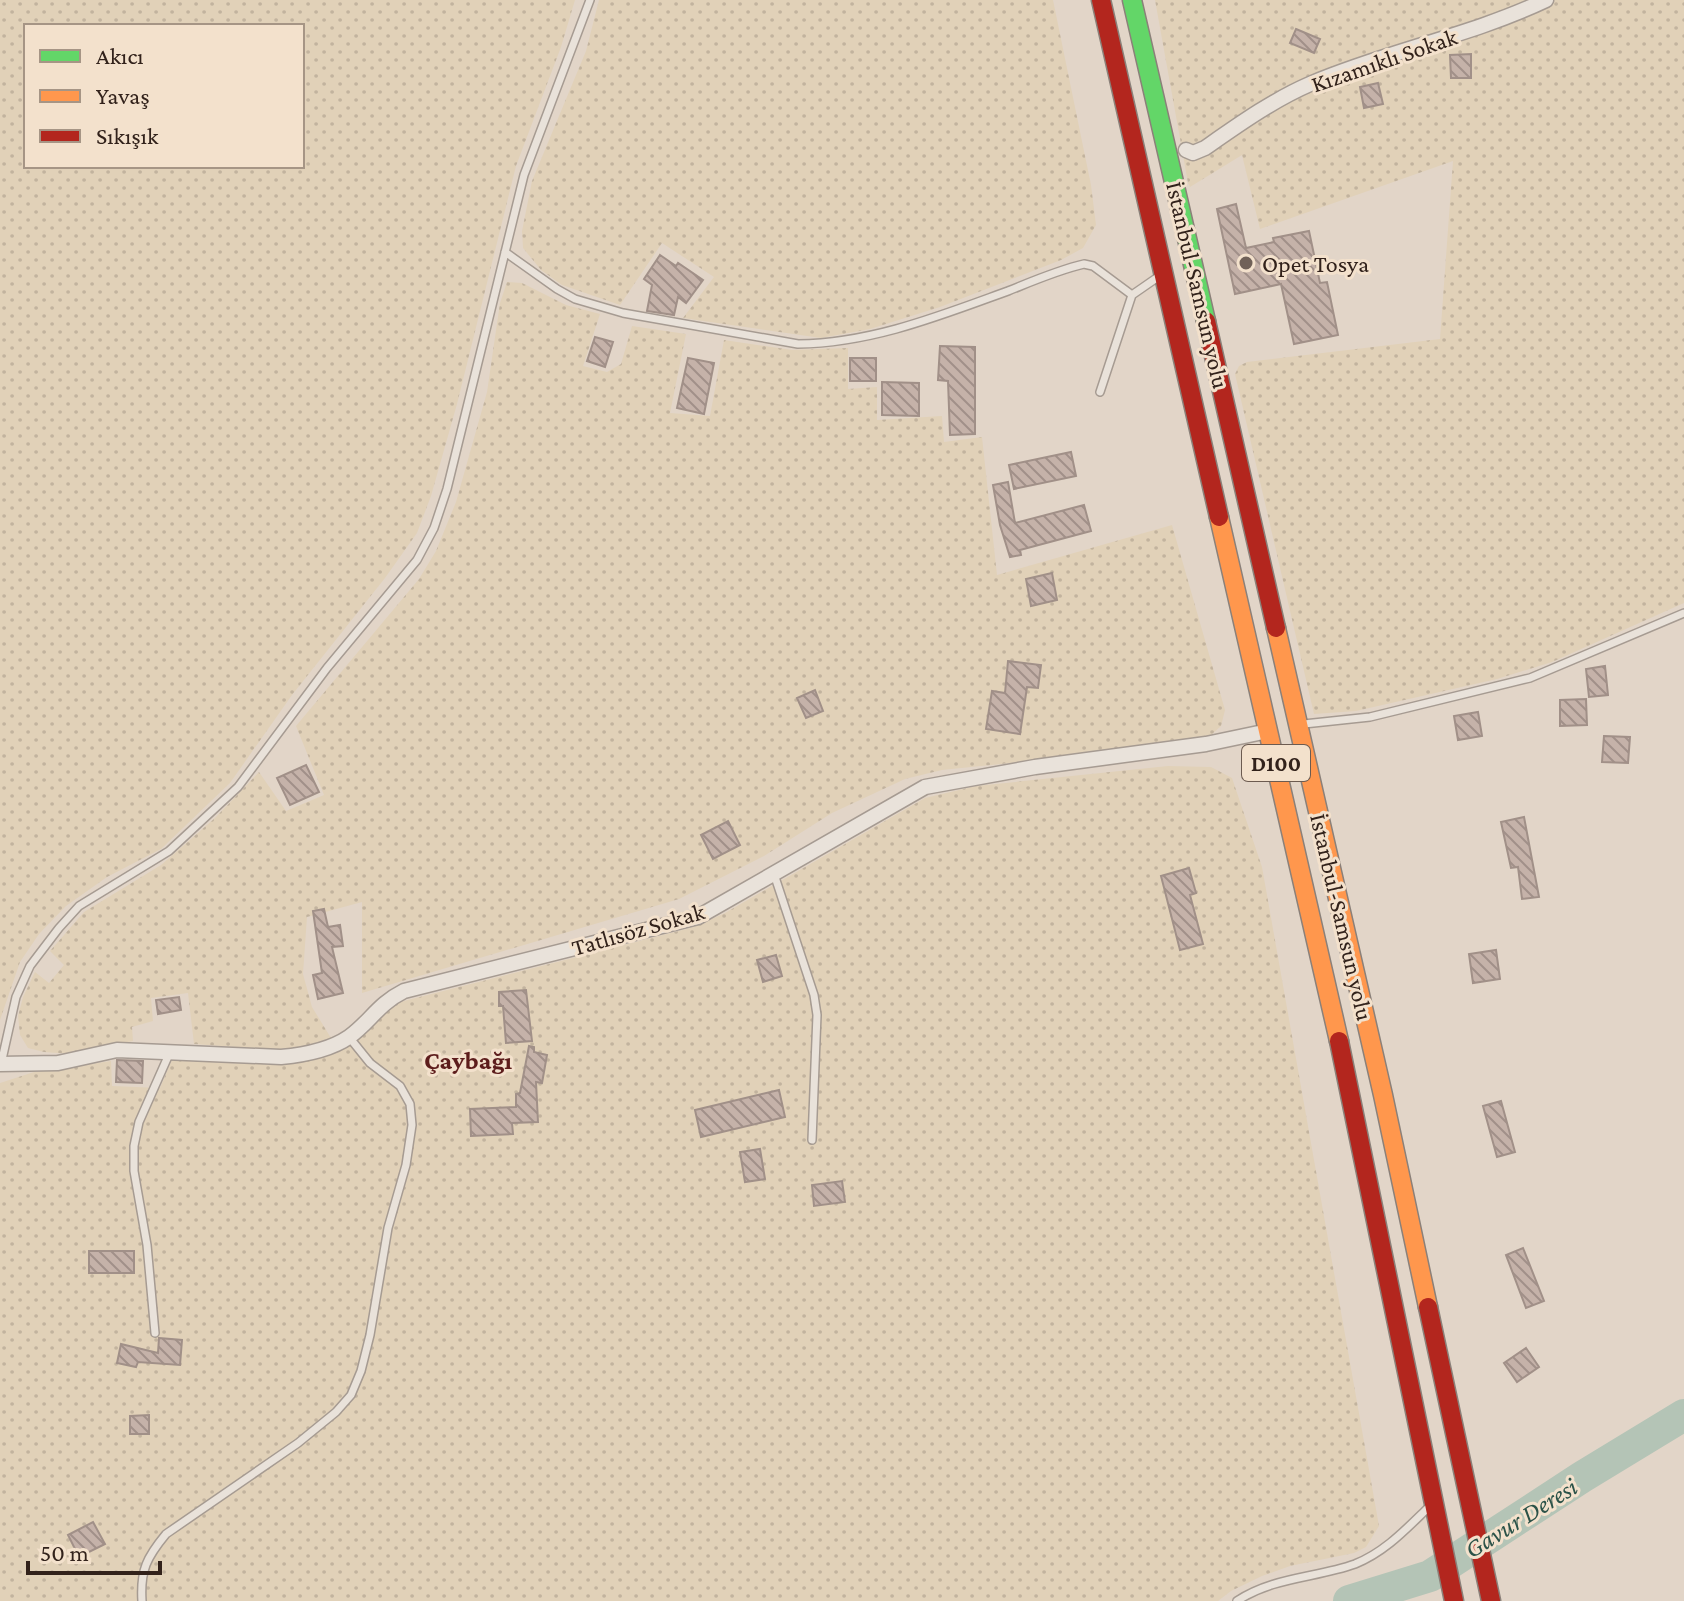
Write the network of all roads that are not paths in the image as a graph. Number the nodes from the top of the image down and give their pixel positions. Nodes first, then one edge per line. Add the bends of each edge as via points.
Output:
1 (590, 0) edge
2 (1101, 0) edge
3 (1132, 0) edge
4 (1546, 0) edge
5 (1186, 150) dead end
6 (505, 252) junction
7 (1163, 274) junction
8 (1132, 295) junction
9 (1100, 392) dead end
10 (1684, 613) edge
11 (1298, 724) junction
12 (1268, 731) junction
13 (774, 874) junction
14 (349, 1037) junction
15 (171, 1051) junction
16 (0, 1064) edge
17 (812, 1140) dead end
18 (155, 1333) dead end
19 (1434, 1503) junction
20 (1489, 1592) edge
21 (1454, 1599) edge
22 (142, 1601) edge
23 (1237, 1601) edge

1 - 6 lane via 524,175
2 - 7 highway, İstanbul-Samsun yolu / D100
3 - 11 highway, İstanbul-Samsun yolu / D100
4 - 5 street, Kızamıklı Sokak via 1491,24 1307,85 1205,148
6 - 8 lane via 575,299 623,313 798,344 826,344 907,327 1084,264
6 - 16 lane via 447,489 417,560 238,787 169,851 79,906 59,928 30,966 16,997
7 - 8 lane
7 - 12 highway, İstanbul-Samsun yolu / D100
8 - 9 lane
10 - 11 lane via 1530,678 1370,717
11 - 20 highway, İstanbul-Samsun yolu / D100
12 - 13 street, Tatlısöz Sokak via 925,787
12 - 19 highway, İstanbul-Samsun yolu / D100 via 1353,1101
13 - 14 street, Tatlısöz Sokak via 698,917 404,991 388,999
13 - 17 lane via 817,1015
14 - 15 street, Tatlısöz Sokak via 304,1055 281,1057
14 - 22 lane via 370,1063 400,1086 410,1104 412,1125 361,1371 336,1412 166,1534 142,1572
15 - 16 street, Tatlısöz Sokak via 117,1050 58,1063
15 - 18 lane via 139,1122 134,1146
19 - 21 highway, İstanbul-Samsun yolu / D100
19 - 23 lane via 1374,1555 1279,1582

